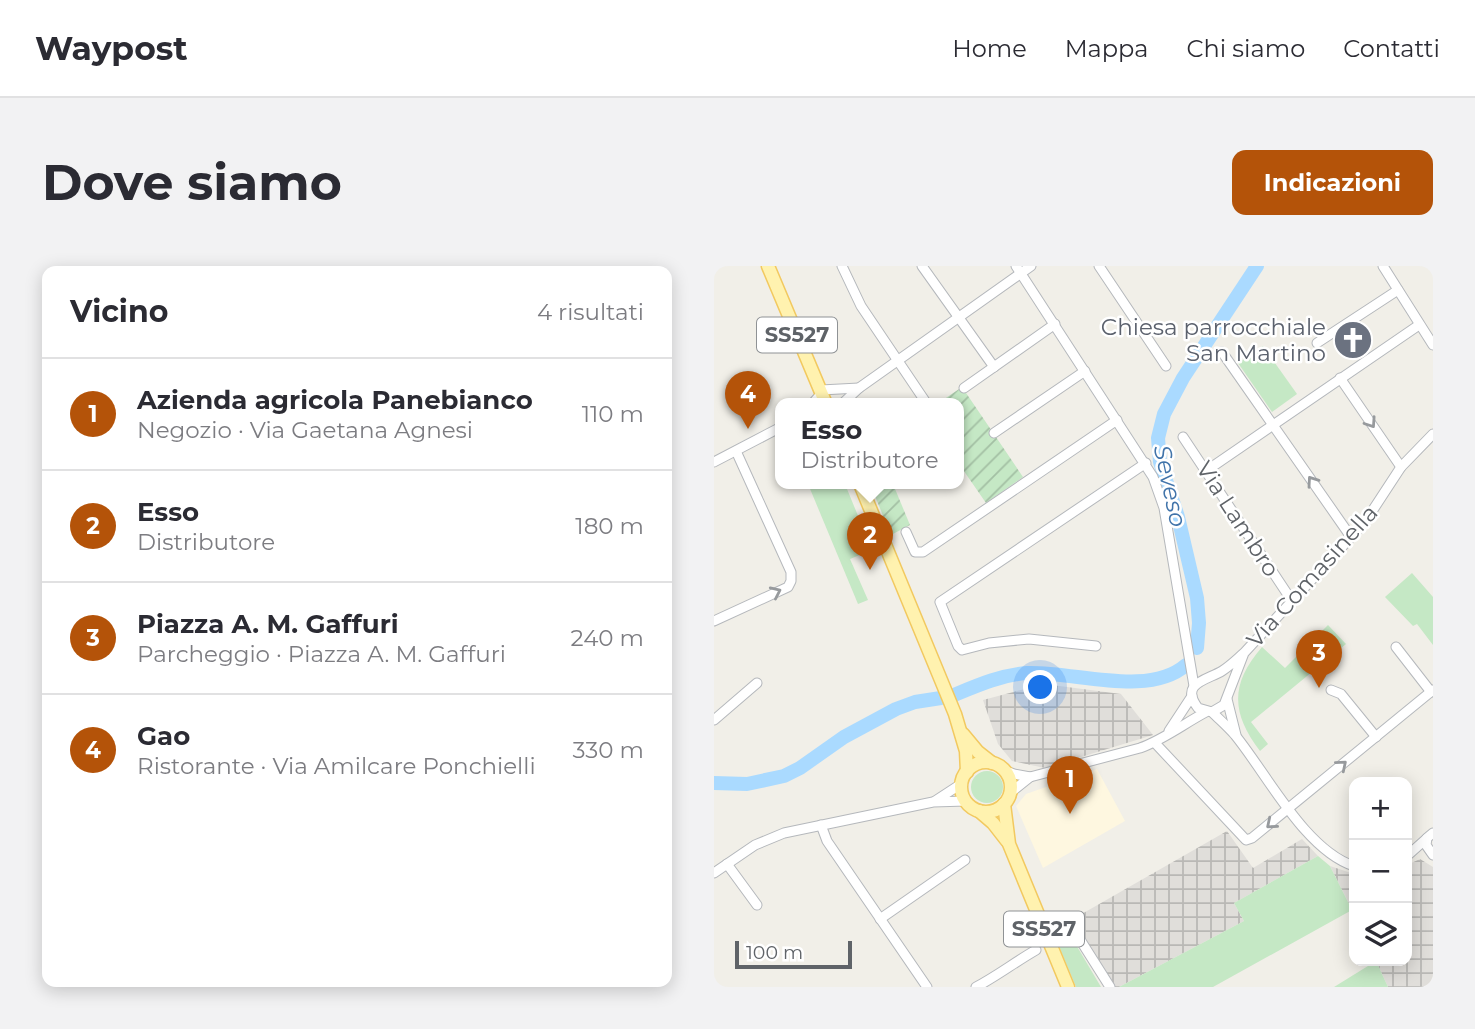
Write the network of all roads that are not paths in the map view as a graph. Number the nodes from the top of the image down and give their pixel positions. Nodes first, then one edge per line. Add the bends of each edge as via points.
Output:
1 (768, 266) edge
2 (842, 266) edge
3 (922, 266) edge
4 (1031, 266) edge
5 (1099, 266) edge
6 (1383, 266) edge
7 (1018, 269) edge
8 (1398, 289) junction
9 (958, 316) junction
10 (1055, 324) junction
11 (1419, 325) junction
12 (1317, 343) dead end
13 (1433, 345) edge
14 (1222, 352) dead end
15 (897, 360) junction
16 (1166, 366) dead end
17 (994, 367) junction
18 (1085, 371) junction
19 (1340, 378) junction
20 (859, 388) junction
21 (964, 388) dead end
22 (823, 396) edge
23 (848, 398) edge
24 (923, 398) edge
25 (1117, 420) junction
26 (1274, 425) junction
27 (775, 430) edge
28 (994, 433) dead end
29 (1433, 434) edge
30 (1183, 437) dead end
31 (1425, 442) junction
32 (1432, 450) edge
33 (736, 451) junction
34 (714, 462) edge
35 (1146, 463) junction
36 (1401, 467) junction
37 (1206, 471) junction
38 (862, 489) edge
39 (906, 532) dead end
40 (1351, 537) junction
41 (1292, 601) junction
42 (714, 621) edge
43 (1096, 646) dead end
44 (1396, 647) dead end
45 (1244, 653) junction
46 (1194, 665) junction
47 (1208, 677) junction
48 (757, 683) dead end
49 (1194, 686) junction
50 (1331, 690) dead end
51 (1432, 691) edge
52 (1192, 696) junction
53 (1227, 696) junction
54 (1209, 712) junction
55 (714, 720) edge
56 (962, 733) junction
57 (1168, 733) junction
58 (1237, 737) junction
59 (1376, 737) junction
60 (1155, 743) junction
61 (998, 767) junction
62 (1030, 777) junction
63 (964, 778) junction
64 (1007, 799) junction
65 (933, 802) junction
66 (966, 802) junction
67 (1289, 809) junction
68 (978, 811) junction
69 (821, 825) junction
70 (1430, 835) edge
71 (1009, 844) junction
72 (1412, 852) edge
73 (1432, 855) edge
74 (1412, 856) edge
75 (965, 860) dead end
76 (727, 864) junction
77 (1349, 864) edge
78 (714, 873) edge
79 (757, 905) dead end
80 (880, 919) junction
81 (1049, 941) junction
82 (1036, 950) dead end
83 (927, 987) edge
84 (976, 987) edge
85 (1068, 987) edge
86 (1110, 987) edge

1 - 22 main road, SS527
2 - 15 street via 861,306
3 - 9 street
4 - 7 street
5 - 16 street
6 - 8 street
7 - 9 street
7 - 10 street
8 - 11 street
8 - 12 street
9 - 15 street
9 - 17 street
10 - 17 street
10 - 18 street
11 - 13 street
11 - 19 street
14 - 26 street
15 - 20 street
15 - 24 street
17 - 21 street
18 - 25 street
18 - 28 street
19 - 26 street
19 -> 36 street
20 - 22 street
20 - 23 street
25 - 35 street
25 - 39 street via 923,552 915,552
26 - 37 street
40 -> 26 street
27 - 33 street
29 - 31 street, Via Comasinella
30 - 37 street, Via Lambro
31 - 32 street
31 - 36 street, Via Comasinella
33 - 34 street
42 -> 33 street via 788,587 791,581 791,572
35 - 43 street via 940,603 958,646 964,650 1029,639
35 - 46 street via 1164,508
36 - 40 street, Via Comasinella
37 - 41 street, Via Lambro
38 - 56 main road, SS527
40 - 41 street, Via Comasinella
41 - 45 street, Via Comasinella
44 - 51 street
45 - 47 street, Via Comasinella
45 - 53 street, Via Comasinella
46 - 47 street
46 - 49 street
47 - 49 street
47 - 53 street via 1221,681
48 - 55 street
49 - 52 street
50 - 59 street via 1341,694
51 - 59 street
52 - 54 street via 1198,708
52 - 57 street
53 - 54 street via 1219,709
53 - 58 street
54 - 57 street
54 - 58 street
56 - 61 main road, SS527
56 - 63 main road, SS527
57 - 60 street
58 - 67 street
67 -> 59 street
60 - 62 street
67 -> 60 street via 1246,839
61 - 62 street
61 - 63 main road via 978,764
61 - 64 main road, SS527 via 1010,784
62 - 64 street
63 - 65 street
63 - 66 main road, SS527
64 - 68 main road via 992,811
64 - 71 main road, SS527
65 - 66 street
65 - 69 street
66 - 68 main road, SS527
67 - 77 street via 1323,848
68 - 71 main road, SS527
69 - 76 street via 770,838
69 - 80 street
70 - 72 street
70 - 73 street via 1426,845
71 - 81 main road, SS527
73 - 74 street
75 - 80 street
76 - 78 street
76 - 79 street
80 - 83 street
81 - 85 main road, SS527
81 - 86 street via 1066,929 1074,930
82 - 84 street

